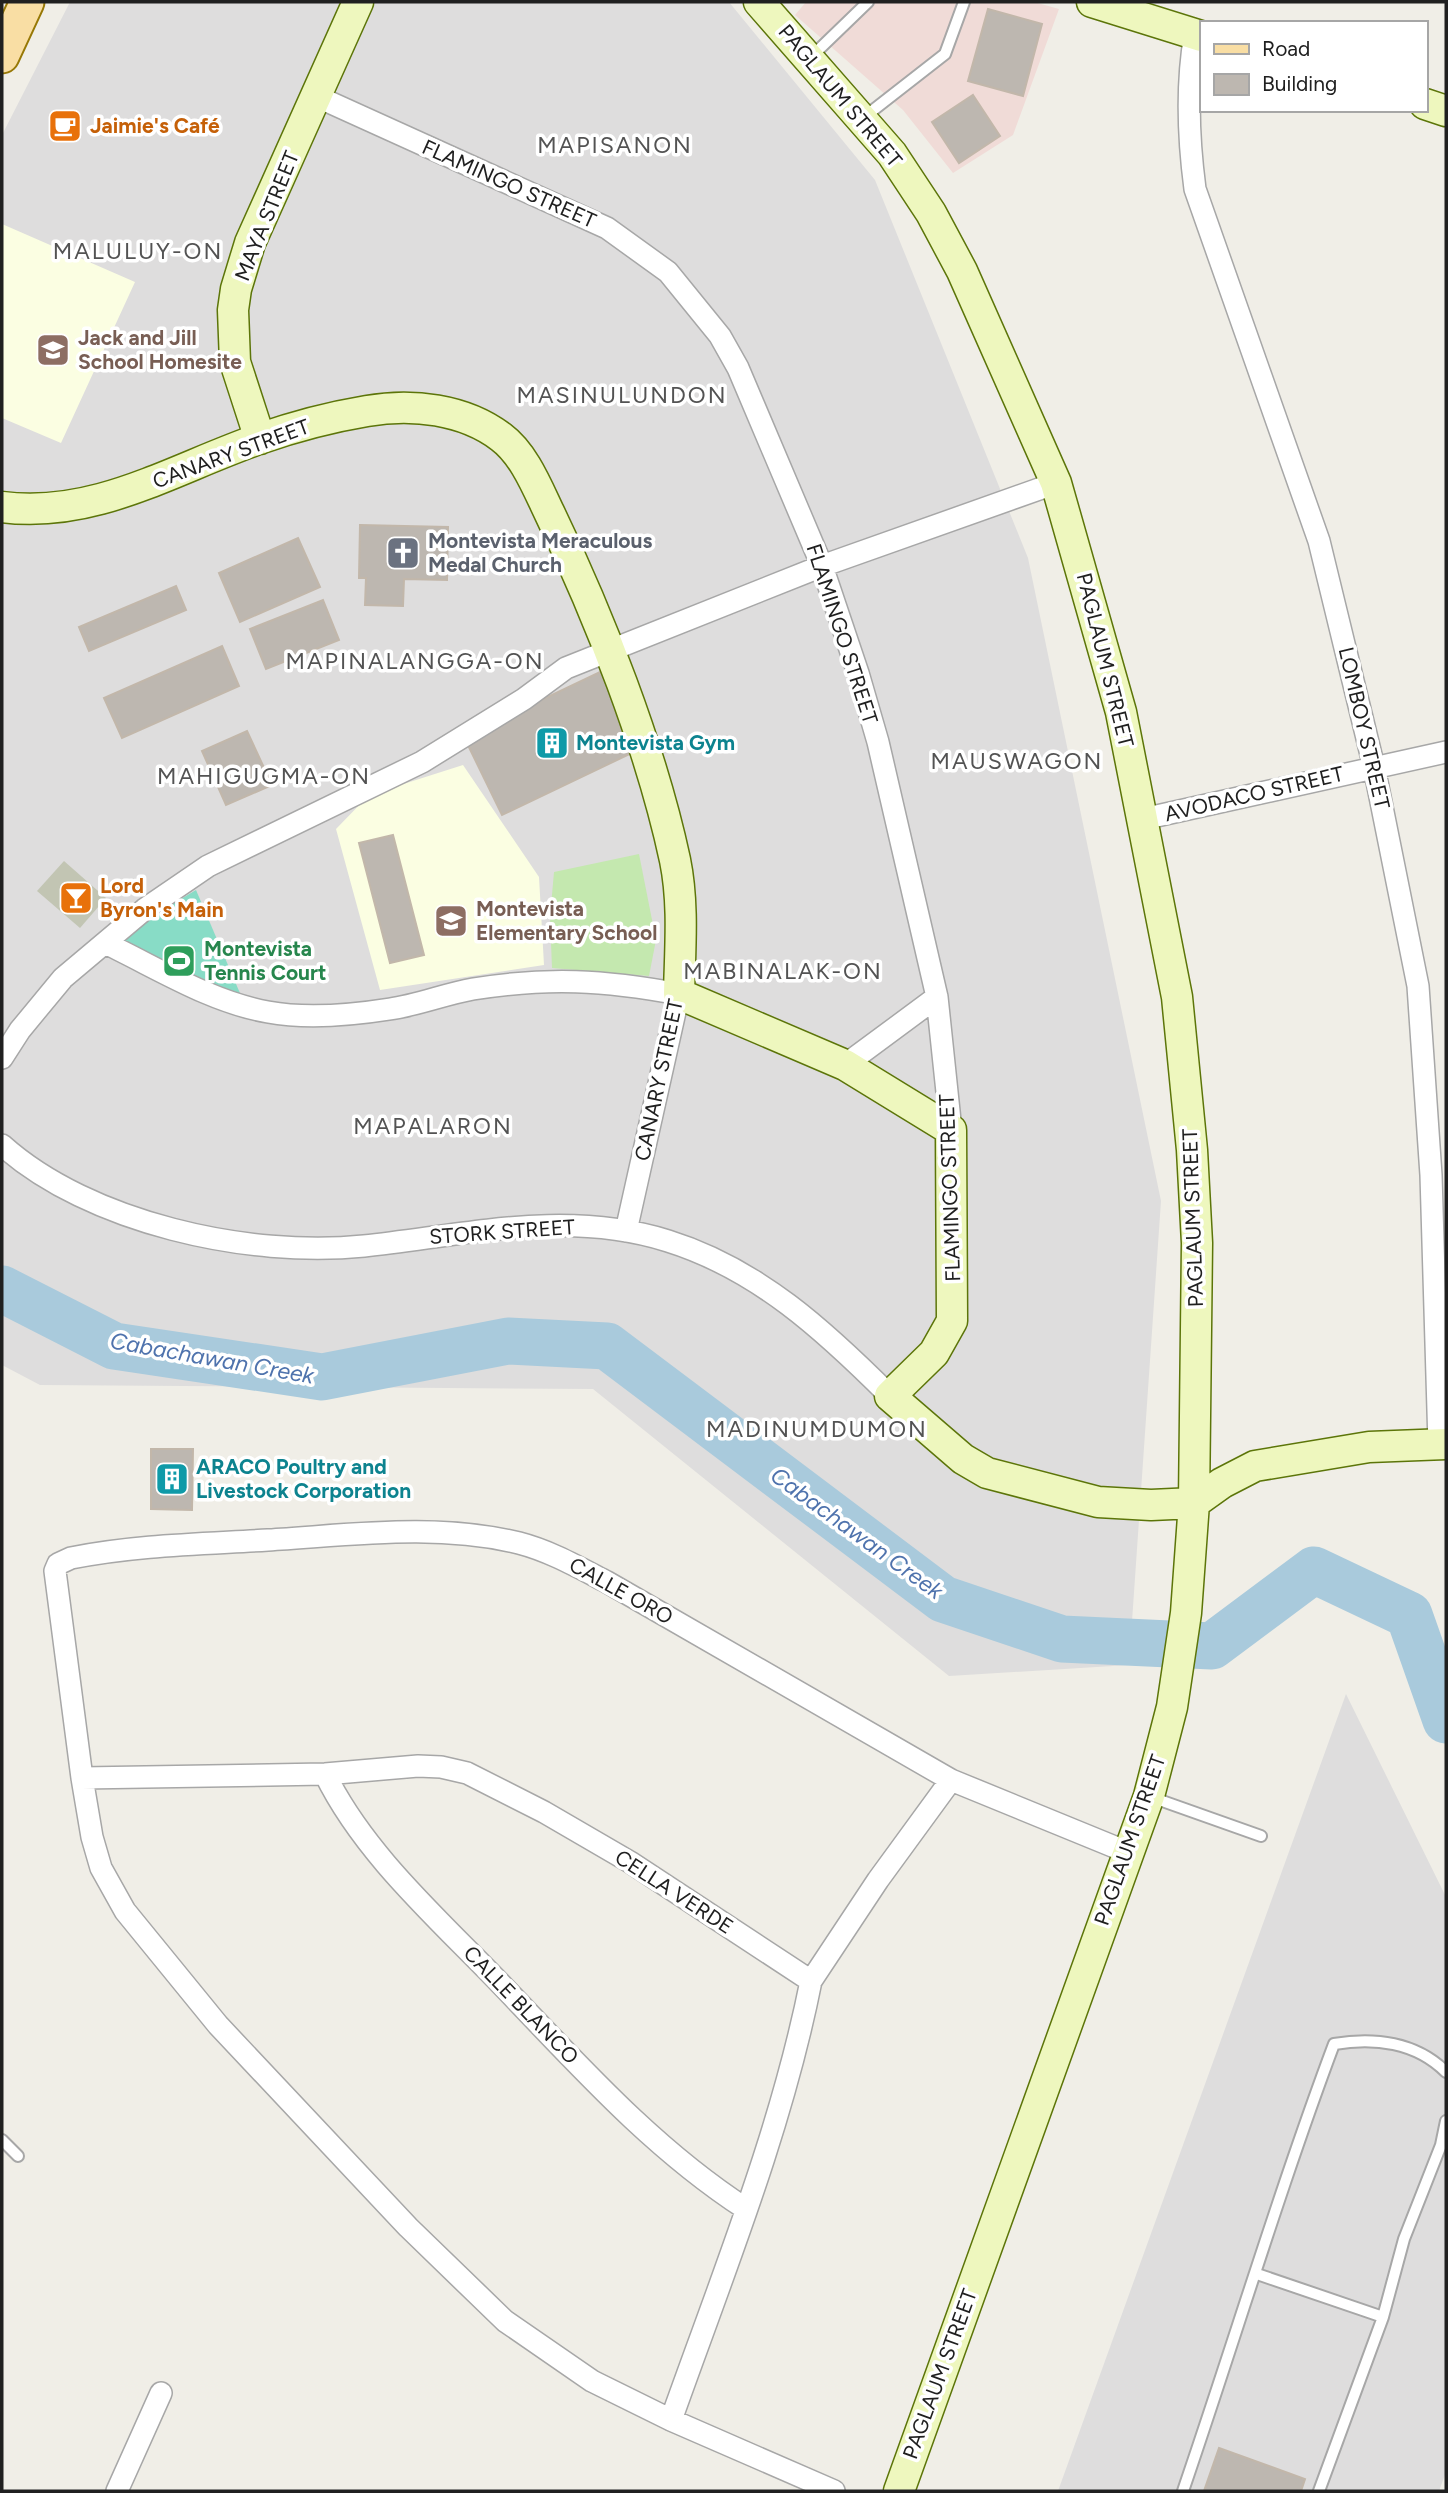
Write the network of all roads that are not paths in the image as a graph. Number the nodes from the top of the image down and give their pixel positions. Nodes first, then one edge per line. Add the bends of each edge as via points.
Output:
1 (27, 2) edge
2 (358, 2) edge
3 (759, 2) edge
4 (868, 2) edge
5 (964, 2) edge
6 (1092, 2) edge
7 (1198, 35) edge
8 (2, 57) edge
9 (810, 58) junction
10 (318, 97) junction
11 (1427, 105) edge
12 (1446, 111) edge
13 (863, 118) junction
14 (260, 439) junction
15 (1056, 483) junction
16 (2, 507) edge
17 (822, 566) junction
18 (607, 649) junction
19 (1446, 752) edge
20 (1374, 767) junction
21 (1143, 819) junction
22 (107, 944) junction
23 (679, 994) junction
24 (937, 997) junction
25 (2, 1058) edge
26 (845, 1065) junction
27 (951, 1130) junction
28 (2, 1145) edge
29 (626, 1231) junction
30 (890, 1396) junction
31 (1443, 1444) edge
32 (1194, 1503) junction
33 (325, 1774) junction
34 (82, 1778) junction
35 (951, 1780) junction
36 (1149, 1796) junction
37 (1261, 1836) dead end
38 (1127, 1852) junction
39 (811, 1981) junction
40 (1446, 2072) edge
41 (1446, 2121) edge
42 (2, 2140) edge
43 (18, 2156) dead end
44 (746, 2209) junction
45 (1257, 2274) junction
46 (1382, 2317) junction
47 (162, 2393) dead end
48 (671, 2420) junction
49 (117, 2491) edge
50 (834, 2491) edge
51 (899, 2491) edge
52 (1183, 2491) edge
53 (1319, 2491) edge

1 - 8 main road
2 - 10 street, MAYA STREET
3 - 9 street, PAGLAUM STREET
4 - 9 lane
5 - 13 lane via 945,54
6 - 7 street
7 - 20 street, LOMBOY STREET via 1189,72 1188,135 1195,189 1320,541
9 - 13 street, PAGLAUM STREET
10 - 14 street, MAYA STREET via 250,243 236,289 235,362
10 - 17 street, FLAMINGO STREET via 607,228 668,272 709,321 738,368
11 - 12 street
13 - 15 street, PAGLAUM STREET via 931,213
14 - 16 street, CANARY STREET via 113,497 73,507
14 - 18 street, CANARY STREET via 399,407 453,414 503,438 522,460 540,494 575,566
15 - 17 street
15 - 21 street, PAGLAUM STREET via 1117,699
17 - 18 street
17 - 24 street, FLAMINGO STREET via 878,742
18 - 22 street via 566,668 422,762 208,866 145,909
18 - 23 street, CANARY STREET via 643,744 675,860 681,903
19 - 20 street, AVODACO STREET
20 - 21 street, AVODACO STREET
20 - 31 street, LOMBOY STREET via 1418,986
21 - 32 street, PAGLAUM STREET via 1177,997 1192,1150 1198,1243
22 - 23 street via 207,993 269,1013 324,1015 391,1009 470,990 549,980 615,982
22 - 25 street via 63,978
23 - 26 street
23 - 29 street, CANARY STREET
24 - 26 street
24 - 27 street, FLAMINGO STREET
26 - 27 street
27 - 30 street, FLAMINGO STREET via 952,1321 934,1353
28 - 29 street, STORK STREET via 55,1185 140,1221 277,1247 363,1246 549,1224
29 - 30 street, STORK STREET via 693,1250 747,1276 830,1337
30 - 32 street, STORK STREET via 963,1459 987,1473 1098,1502
31 - 32 street via 1368,1447 1255,1466
32 - 36 street, PAGLAUM STREET via 1186,1613 1172,1707
33 - 34 street, CELLA VERDE
33 - 39 street, CELLA VERDE via 418,1766 467,1773 619,1856
33 - 44 street, CALLE BLANCO via 349,1816 386,1861 623,2111 709,2185
34 - 35 street, CALLE ORO via 55,1571 63,1561 162,1547 424,1531 519,1544 562,1559
34 - 48 street via 98,1857 125,1911 218,2025 398,2217 505,2321 592,2381
35 - 38 street, CALLE ORO
35 - 39 street
36 - 37 lane
36 - 38 street, PAGLAUM STREET
38 - 51 street, PAGLAUM STREET
39 - 44 street via 800,2038
40 - 45 lane via 1436,2061 1388,2042 1334,2044 1292,2155
41 - 46 lane
42 - 43 lane
44 - 48 street
45 - 46 lane
45 - 52 lane
46 - 53 lane
47 - 49 street
48 - 50 street

